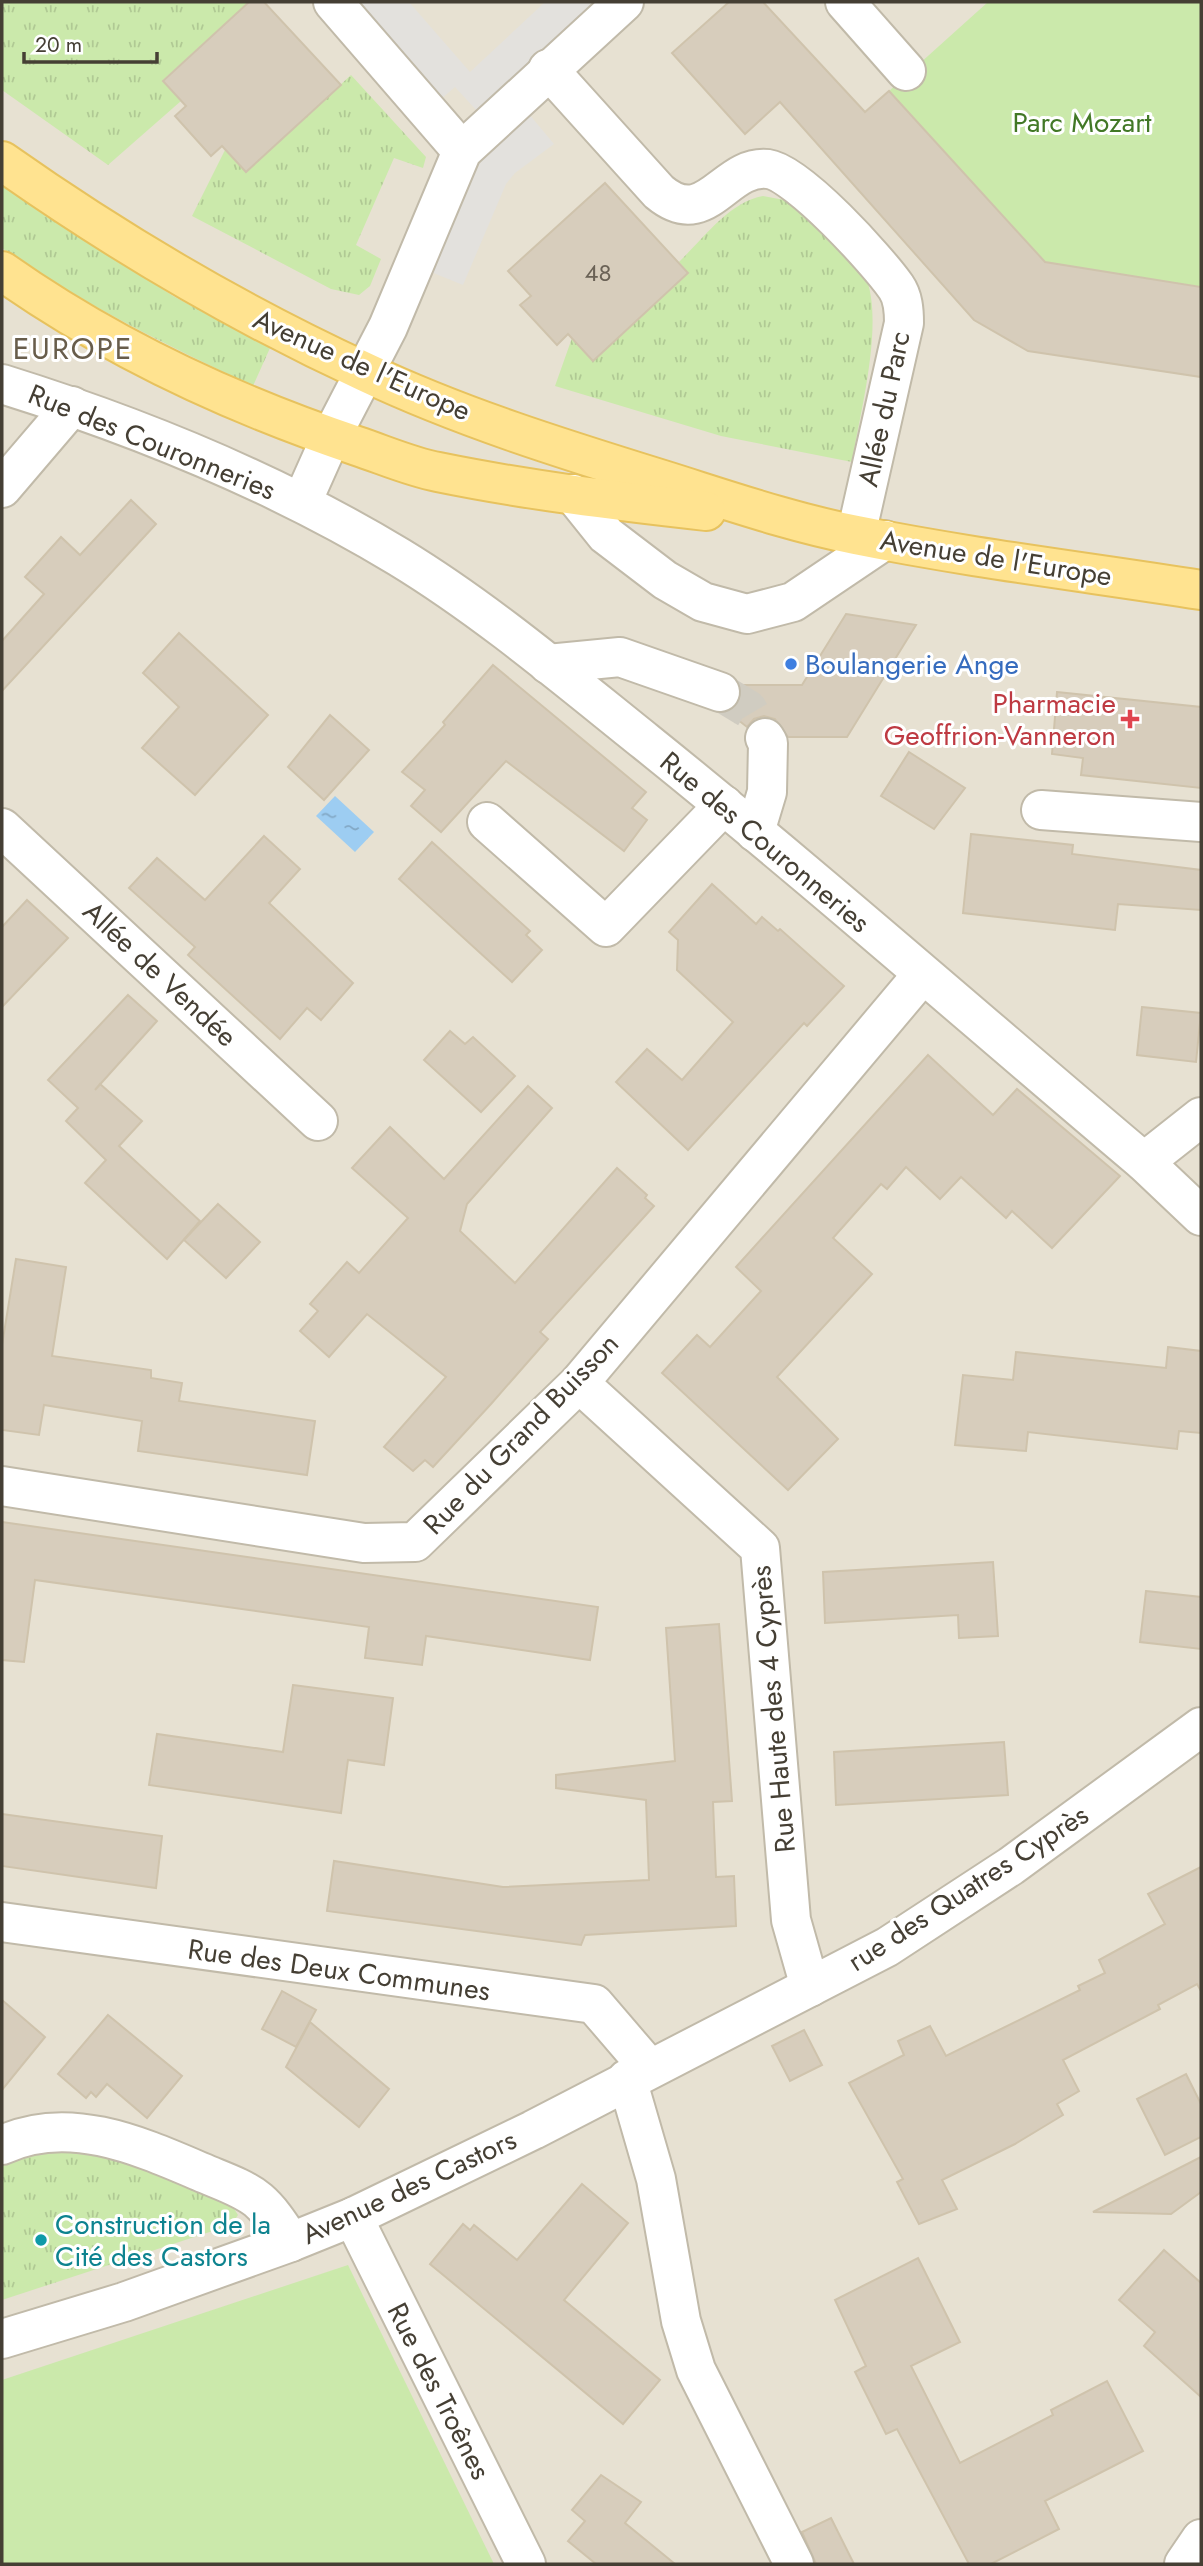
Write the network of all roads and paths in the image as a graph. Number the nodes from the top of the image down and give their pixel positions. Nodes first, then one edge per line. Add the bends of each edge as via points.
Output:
1 (333, 2) edge
2 (624, 2) edge
3 (845, 2) edge
4 (548, 69) junction
5 (906, 71) dead end
6 (463, 151) junction
7 (2, 161) edge
8 (2, 271) edge
9 (367, 373) junction
10 (2, 384) edge
11 (72, 406) junction
12 (331, 437) junction
13 (2, 488) edge
14 (573, 494) junction
15 (302, 502) junction
16 (791, 520) junction
17 (871, 538) junction
18 (1201, 590) edge
19 (548, 664) junction
20 (720, 692) tunnel mouth
21 (765, 738) tunnel mouth
22 (724, 805) junction
23 (1041, 810) dead end
24 (488, 822) dead end
25 (1201, 822) edge
26 (2, 828) edge
27 (755, 832) junction
28 (922, 975) junction
29 (1201, 1117) edge
30 (318, 1121) dead end
31 (1144, 1162) junction
32 (1201, 1216) edge
33 (579, 1383) junction
34 (2, 1486) edge
35 (1201, 1727) edge
36 (2, 1922) edge
37 (810, 1987) junction
38 (638, 2073) junction
39 (2, 2145) edge
40 (353, 2217) junction
41 (291, 2242) junction
42 (2, 2339) edge
43 (526, 2564) edge
44 (794, 2564) edge

1 - 6 street
2 - 4 street
3 - 5 street
4 - 6 street
4 - 17 street, Allée du Parc via 672,201 691,205 710,199 743,174 756,170 781,173 817,201 897,288 904,323
6 - 9 street
7 - 9 main road, Avenue de l'Europe via 208,293
8 - 12 main road, Avenue de l'Europe via 94,330 153,361 254,409
9 - 12 street
9 - 16 main road, Avenue de l'Europe via 607,462
10 - 11 street, Rue des Couronneries
11 - 13 street
11 - 15 street, Rue des Couronneries
12 - 14 main road, Avenue de l'Europe via 436,472
12 - 15 street, Rue des Couronneries
14 - 16 main road, Avenue de l'Europe
14 - 17 street via 606,536 665,580 703,602 747,614 793,602
15 - 19 street, Rue des Couronneries via 417,568
16 - 17 main road, Avenue de l'Europe
17 - 18 main road, Avenue de l'Europe
19 - 20 street via 620,657
19 - 22 street, Rue des Couronneries
21 - 27 street via 767,793
22 - 24 street via 606,927
22 - 27 street, Rue des Couronneries
23 - 25 street
26 - 30 street, Allée de Vendée
27 - 28 street, Rue des Couronneries
28 - 31 street, Rue des Couronneries
28 - 33 street, Rue du Grand Buisson
29 - 31 street
31 - 32 street, Rue des Couronneries
33 - 34 street, Rue du Grand Buisson via 415,1542 364,1543
33 - 37 street, Rue Haute des 4 Cyprès via 760,1548 791,1920
35 - 37 street, rue des Quatres Cyprès via 1000,1873 887,1947
36 - 38 street, Rue des Deux Communes via 593,2004
37 - 38 street, rue des Quatres Cyprès
38 - 40 street, Avenue des Castors via 533,2130
38 - 44 street via 679,2312 696,2370
39 - 41 street via 47,2131 77,2132 129,2144 256,2198
40 - 41 street, Avenue des Castors
40 - 43 street, Rue des Troênes
41 - 42 street, Avenue des Castors via 124,2302

